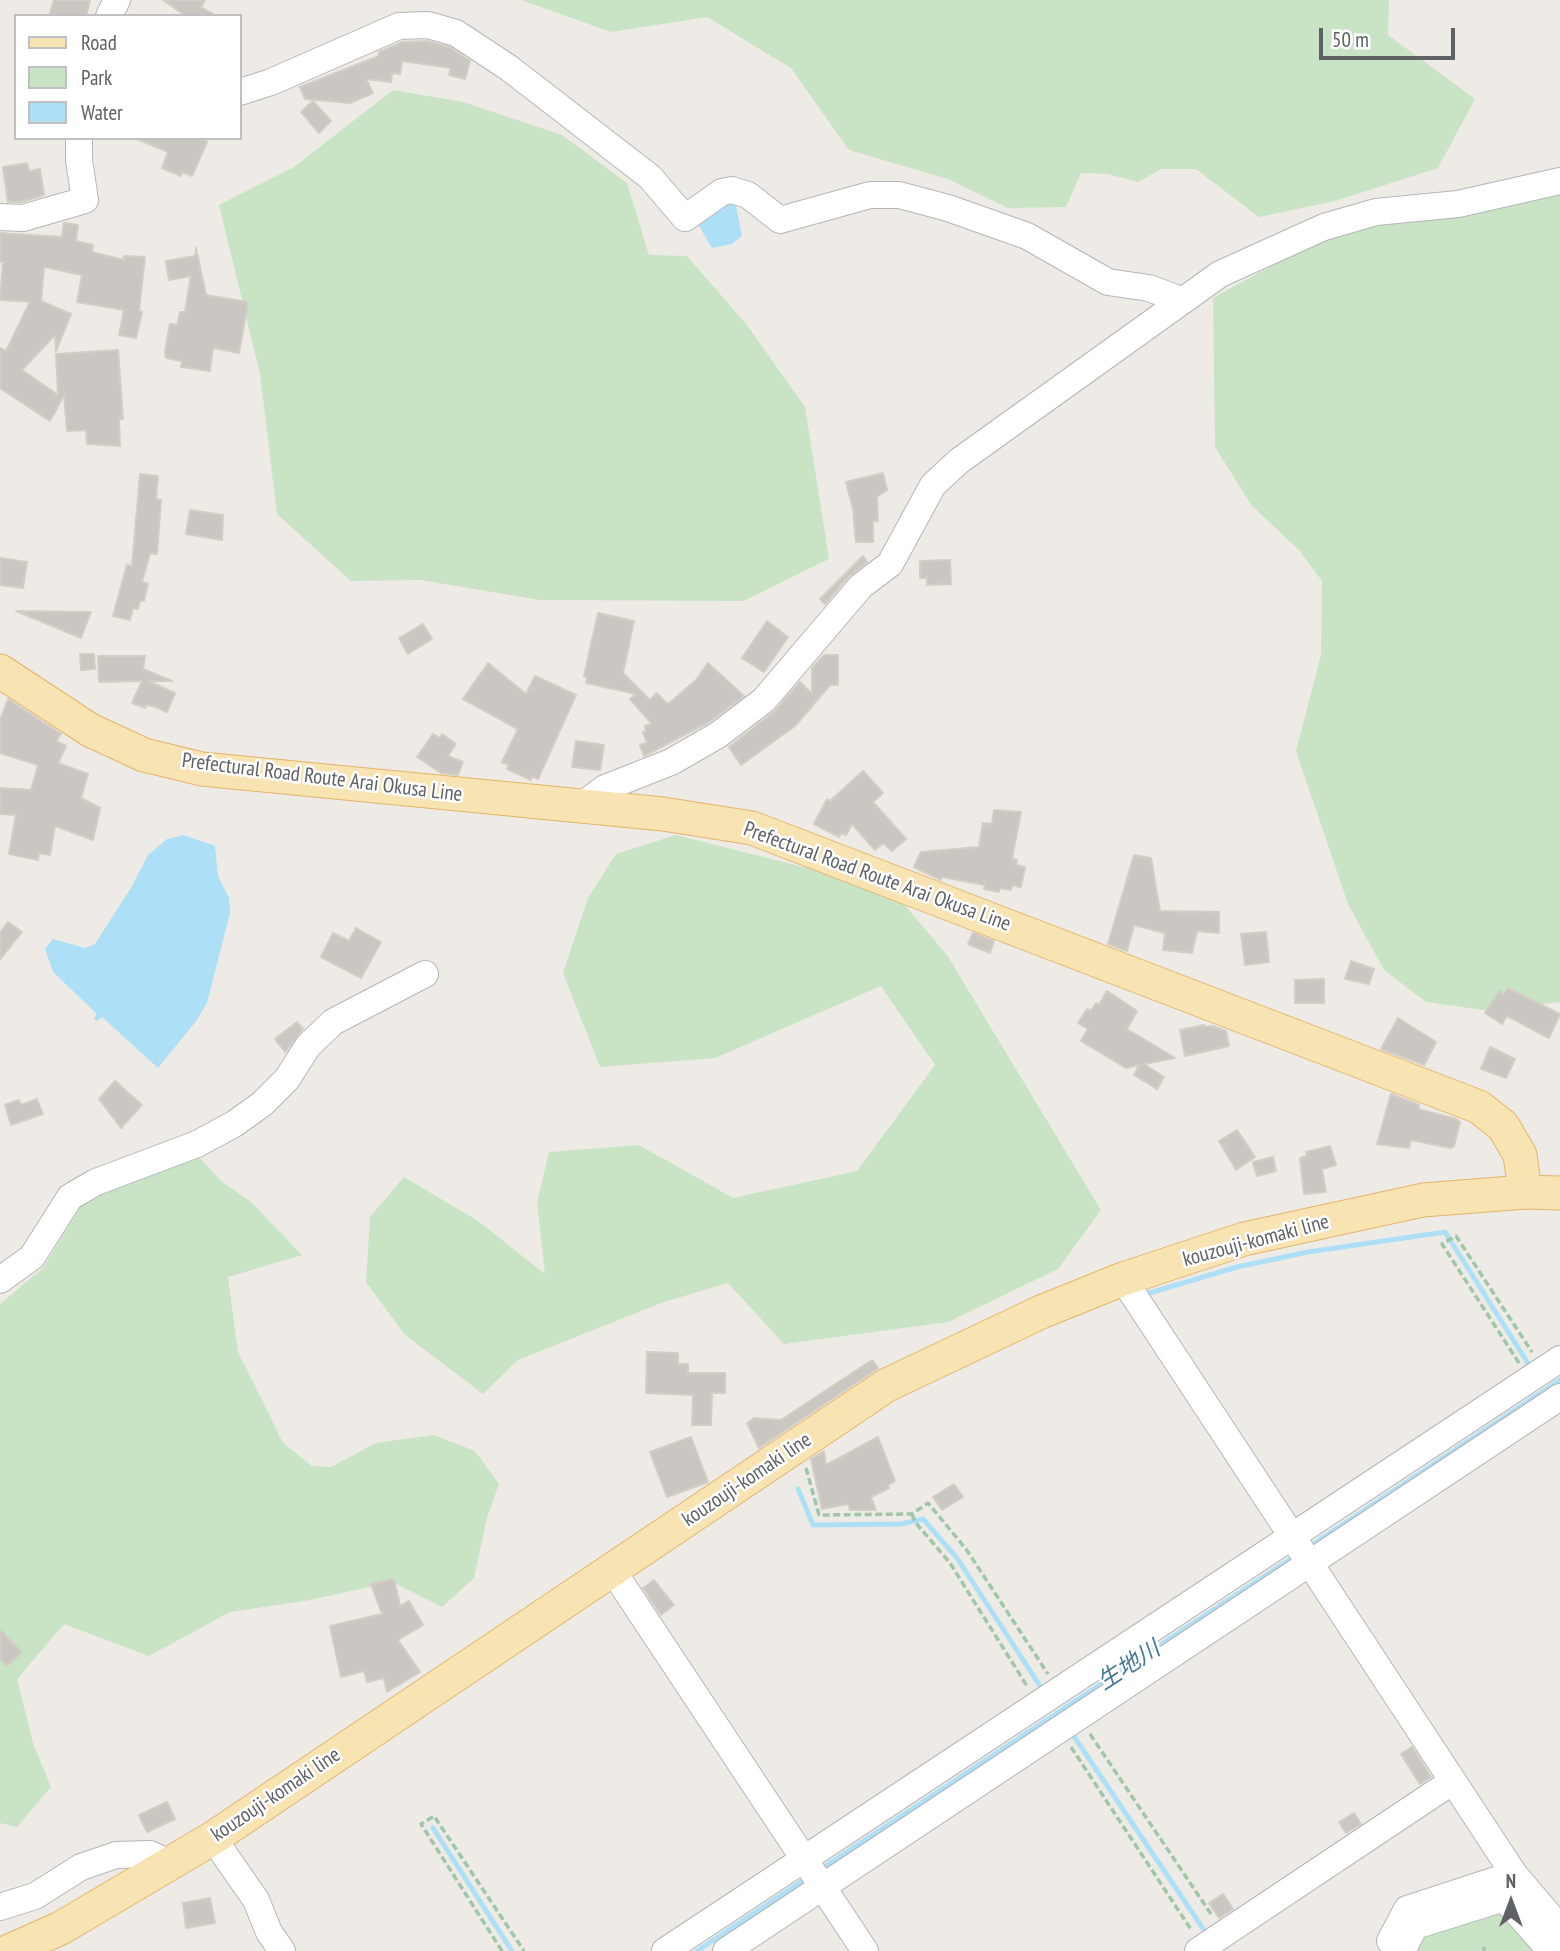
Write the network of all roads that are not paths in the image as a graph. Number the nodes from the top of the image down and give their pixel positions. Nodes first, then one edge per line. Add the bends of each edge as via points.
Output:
1 (242, 91) edge
2 (79, 140) edge
3 (1560, 181) edge
4 (0, 218) edge
5 (1181, 300) junction
6 (0, 671) edge
7 (581, 806) junction
8 (425, 974) dead end
9 (1525, 1192) junction
10 (1560, 1193) edge
11 (1123, 1279) junction
12 (0, 1280) edge
13 (1544, 1370) edge
14 (1560, 1397) edge
15 (1292, 1536) junction
16 (1310, 1563) junction
17 (613, 1571) junction
18 (1454, 1781) junction
19 (213, 1838) junction
20 (804, 1859) junction
21 (172, 1864) junction
22 (1514, 1874) junction
23 (823, 1888) junction
24 (0, 1907) edge
25 (1560, 1928) edge
26 (1208, 1944) edge
27 (9, 1951) edge
28 (282, 1951) edge
29 (666, 1951) edge
30 (726, 1951) edge
31 (865, 1951) edge
32 (1384, 1951) edge
33 (1402, 1951) edge
34 (1550, 1951) edge

1 - 5 street via 399,26 428,25 456,33 509,68 650,177 685,219 722,192 732,190 748,195 780,220 870,195 899,195 1027,236 1108,282 1149,288
2 - 4 street via 85,200 23,218
3 - 5 street via 1458,204 1376,212 1324,227 1220,274
5 - 7 street via 959,460 933,485 890,564 861,586 764,700 718,735 671,762 606,788
6 - 7 main road, Prefectural Road Route Arai Okusa Line via 90,730 144,755 202,769
7 - 9 main road, Prefectural Road Route Arai Okusa Line via 752,828 1479,1107 1503,1126 1520,1155
8 - 12 street via 333,1022 307,1046 287,1079 234,1124 70,1197 32,1257
9 - 10 main road, kouzouji-komaki line
9 - 11 main road, kouzouji-komaki line via 1423,1200 1244,1240
11 - 15 street
11 - 17 main road, kouzouji-komaki line via 887,1385
13 - 15 street
14 - 16 street
15 - 16 street
15 - 20 street
16 - 18 street
16 - 23 street
17 - 19 main road, kouzouji-komaki line
17 - 20 street
18 - 22 street
18 - 26 street
19 - 21 main road, kouzouji-komaki line
19 - 28 street via 256,1900
20 - 23 street
20 - 29 street
21 - 24 street via 150,1854 116,1855 81,1867 35,1896
21 - 27 main road, kouzouji-komaki line via 61,1928
22 - 25 street
22 - 32 street via 1407,1909
23 - 30 street
23 - 31 street
33 - 34 street via 1415,1926 1504,1898

